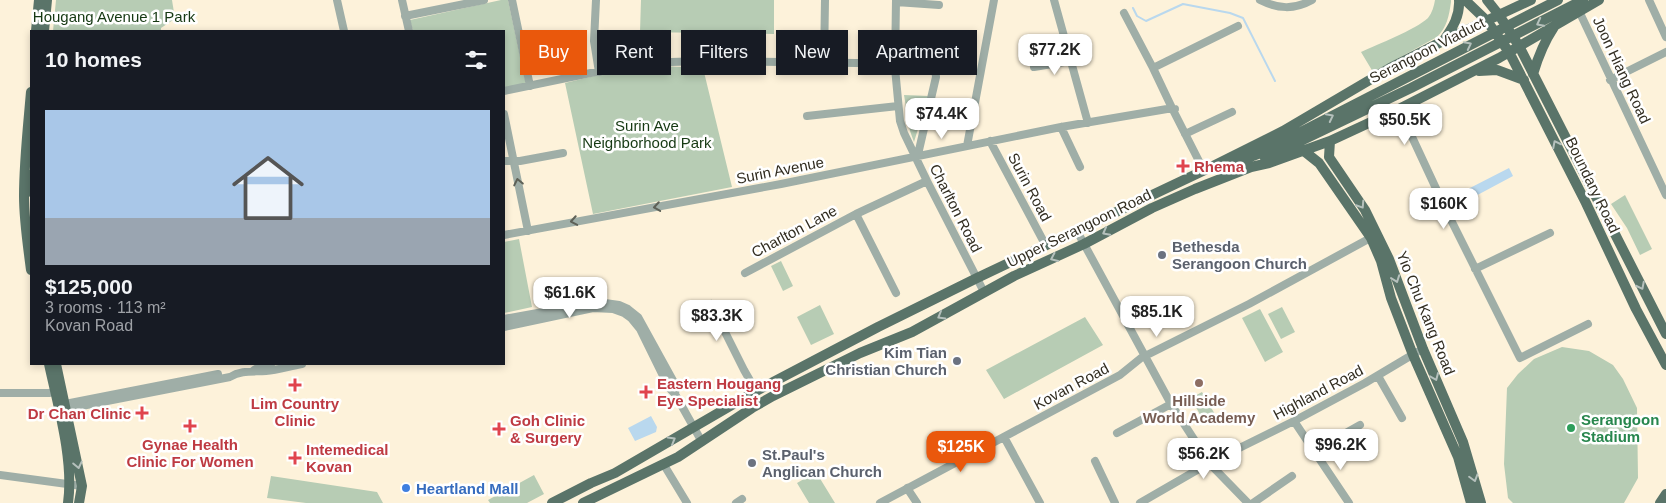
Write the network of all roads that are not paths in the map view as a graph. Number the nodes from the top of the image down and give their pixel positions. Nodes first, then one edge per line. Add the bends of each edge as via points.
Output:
1 (39, 0) edge
2 (47, 0) edge
3 (337, 0) edge
4 (402, 0) edge
5 (484, 0) edge
6 (512, 0) edge
7 (596, 0) edge
8 (825, 0) edge
9 (994, 0) edge
10 (1054, 0) edge
11 (1260, 0) edge
12 (1312, 0) edge
13 (1459, 0) edge
14 (1465, 0) edge
15 (1487, 0) edge
16 (1531, 0) edge
17 (1558, 0) edge
18 (1583, 0) edge
19 (1599, 0) edge
20 (1649, 0) edge
21 (896, 1) edge
22 (938, 5) dead end
23 (1579, 11) junction
24 (1124, 13) dead end
25 (1499, 15) junction
26 (405, 16) junction
27 (1487, 21) junction
28 (1238, 26) dead end
29 (1555, 26) junction
30 (36, 30) edge
31 (44, 30) edge
32 (344, 30) edge
33 (409, 30) edge
34 (825, 30) edge
35 (896, 30) edge
36 (1666, 37) edge
37 (1443, 41) junction
38 (1519, 46) junction
39 (1509, 52) junction
40 (1666, 52) edge
41 (597, 60) edge
42 (1070, 61) junction
43 (671, 62) edge
44 (776, 62) edge
45 (1034, 68) dead end
46 (1153, 68) junction
47 (597, 72) edge
48 (1473, 72) junction
49 (1533, 74) junction
50 (896, 75) edge
51 (936, 75) edge
52 (1524, 80) junction
53 (1610, 80) junction
54 (530, 86) junction
55 (505, 92) edge
56 (30, 104) edge
57 (898, 106) junction
58 (1173, 109) junction
59 (1399, 109) junction
60 (1232, 112) dead end
61 (807, 116) dead end
62 (505, 119) edge
63 (1088, 122) junction
64 (1061, 127) junction
65 (1186, 134) junction
66 (990, 141) junction
67 (1330, 141) junction
68 (967, 146) junction
69 (1304, 151) junction
70 (563, 153) dead end
71 (915, 157) junction
72 (1329, 157) junction
73 (505, 161) edge
74 (513, 161) junction
75 (1319, 163) junction
76 (1080, 167) dead end
77 (1251, 167) junction
78 (1205, 170) junction
79 (927, 181) junction
80 (1173, 185) junction
81 (1666, 195) edge
82 (856, 214) junction
83 (528, 231) junction
84 (1077, 231) junction
85 (1550, 234) dead end
86 (505, 235) edge
87 (1374, 236) junction
88 (1084, 244) junction
89 (1046, 246) junction
90 (30, 262) edge
91 (1475, 269) junction
92 (746, 273) dead end
93 (976, 278) junction
94 (984, 292) junction
95 (896, 294) dead end
96 (711, 304) dead end
97 (505, 319) edge
98 (1588, 324) dead end
99 (505, 327) edge
100 (1666, 334) edge
101 (1423, 349) junction
102 (1413, 355) junction
103 (1144, 357) junction
104 (49, 365) edge
105 (56, 365) edge
106 (267, 365) edge
107 (297, 365) edge
108 (1666, 365) edge
109 (254, 370) junction
110 (1378, 376) junction
111 (58, 391) junction
112 (756, 391) junction
113 (0, 393) edge
114 (675, 394) junction
115 (1171, 404) junction
116 (62, 407) junction
117 (1402, 418) dead end
118 (1294, 421) junction
119 (1360, 425) dead end
120 (694, 428) junction
121 (1117, 433) dead end
122 (1004, 437) junction
123 (702, 442) junction
124 (1314, 451) junction
125 (1095, 461) dead end
126 (1210, 464) junction
127 (664, 465) junction
128 (0, 475) edge
129 (1292, 476) dead end
130 (71, 485) junction
131 (82, 486) junction
132 (907, 488) junction
133 (1666, 494) edge
134 (68, 503) edge
135 (79, 503) edge
136 (552, 503) edge
137 (583, 503) edge
138 (687, 503) edge
139 (880, 503) edge
140 (917, 503) edge
141 (1040, 503) edge
142 (1116, 503) edge
143 (1140, 503) edge
144 (1248, 503) edge
145 (1253, 503) edge
146 (1348, 503) edge
147 (1471, 503) edge
148 (1481, 503) edge
149 (1660, 503) edge

1 - 30 main road
2 - 31 main road
3 - 32 street
4 - 26 street
5 - 26 street
6 - 54 street
7 - 41 street via 594,41
8 - 34 street
9 - 68 street
10 - 42 street
11 - 12 street via 1286,8 1298,7
13 - 37 main road via 1458,16
14 - 27 main road, Boundary Road
15 - 25 main road, Boundary Road
16 - 25 main road, Upper Serangoon Road
80 -> 17 main road, Serangoon Viaduct via 1258,154
18 -> 77 main road, Serangoon Viaduct
19 - 23 main road, Upper Serangoon Road
20 - 36 street
21 - 22 street, Charlton Road
21 - 35 street, Charlton Road
23 - 29 main road, Upper Serangoon Road
23 - 53 street, Joon Hiang Road
24 - 46 street
25 - 27 main road, Upper Serangoon Road
25 - 38 main road, Boundary Road
26 - 33 street
27 - 37 main road, Upper Serangoon Road
27 - 39 main road, Boundary Road
28 - 46 street
29 - 38 main road, Upper Serangoon Road
29 - 49 main road via 1544,43
37 - 78 main road, Upper Serangoon Road via 1283,131
38 - 39 main road, Upper Serangoon Road
38 - 49 main road, Boundary Road
39 - 48 main road, Upper Serangoon Road
39 - 52 main road, Boundary Road
40 - 53 street
42 - 45 street
42 - 63 street
43 - 44 street
46 - 58 street
47 - 54 street
48 - 52 main road via 1497,70
48 - 59 main road, Upper Serangoon Road
49 -> 100 main road, Boundary Road
50 - 57 street, Charlton Road
51 - 71 street
108 -> 52 main road, Boundary Road
53 - 81 street, Joon Hiang Road
54 - 55 street
56 - 90 main road via 24,197
57 - 61 street
57 - 71 street, Charlton Road via 904,133
58 - 63 street, Surin Avenue
58 - 65 street
59 - 67 main road, Upper Serangoon Road
59 - 91 street
60 - 65 street
62 - 74 street
63 - 64 street, Surin Avenue
64 - 66 street, Surin Avenue
64 - 76 street
65 - 78 street
66 - 68 street, Surin Avenue
66 - 89 street, Surin Road
67 - 69 main road, Upper Serangoon Road
67 - 72 main road
68 - 71 street, Surin Avenue
69 - 75 main road, Yio Chu Kang Road
69 - 77 main road, Upper Serangoon Road
70 - 74 street
71 - 79 street, Charlton Road
71 -> 83 street, Surin Avenue
72 - 75 main road via 1322,156
72 -> 87 main road, Yio Chu Kang Road via 1361,204
73 - 74 street
83 -> 74 street
75 - 87 main road, Yio Chu Kang Road
77 -> 88 main road, Upper Serangoon Road via 1167,201
78 - 80 main road, Upper Serangoon Road
79 - 82 street, Charlton Lane
79 - 93 street, Charlton Road
80 - 84 main road, Upper Serangoon Road
82 - 92 street, Charlton Lane
82 - 95 street, Charlton Lane
83 - 86 street, Surin Avenue
84 - 88 street
84 - 89 main road, Upper Serangoon Road
85 - 91 street
87 -> 101 main road, Yio Chu Kang Road via 1389,259
87 - 102 main road, Yio Chu Kang Road via 1391,298
87 - 103 street, Kovan Road
88 -> 94 main road, Upper Serangoon Road
88 - 103 street
89 - 93 main road, Upper Serangoon Road
91 - 98 street via 1520,358
93 - 94 street, Charlton Road
93 - 112 main road, Upper Serangoon Road
94 -> 123 main road, Upper Serangoon Road via 912,332 860,353 773,396
96 - 112 street
97 - 114 street via 598,302 619,305 638,317 676,386
99 - 114 street via 593,308 604,307 624,313 636,324
101 - 102 street, Highland Road
101 -> 148 main road, Yio Chu Kang Road via 1463,442
102 - 110 street, Highland Road
102 - 147 main road, Yio Chu Kang Road via 1458,457
103 - 115 street
103 - 122 street, Kovan Road via 1120,375
104 - 111 main road
105 - 111 main road
106 - 109 street
107 - 109 street
109 - 116 street
110 - 117 street, Highland Road
110 - 118 street, Highland Road
111 - 113 street
111 - 116 main road
112 - 120 main road, Upper Serangoon Road
114 - 120 street
115 - 121 street
115 - 126 street
116 - 130 main road
116 -> 131 main road
118 - 124 street
118 - 126 street, Highland Road
119 - 124 street
120 - 123 street
136 -> 120 main road, Upper Serangoon Road via 615,473
122 - 132 street, Kovan Road
122 - 141 street
123 - 127 main road, Upper Serangoon Road
124 - 146 street
125 - 142 street
126 - 143 street, Highland Road
126 - 144 street
127 - 137 main road, Upper Serangoon Road
127 - 138 street
128 - 130 street
129 - 145 street
130 - 131 street
130 - 134 main road
131 - 135 main road
132 - 139 street, Kovan Road
132 - 140 street
133 - 149 main road

